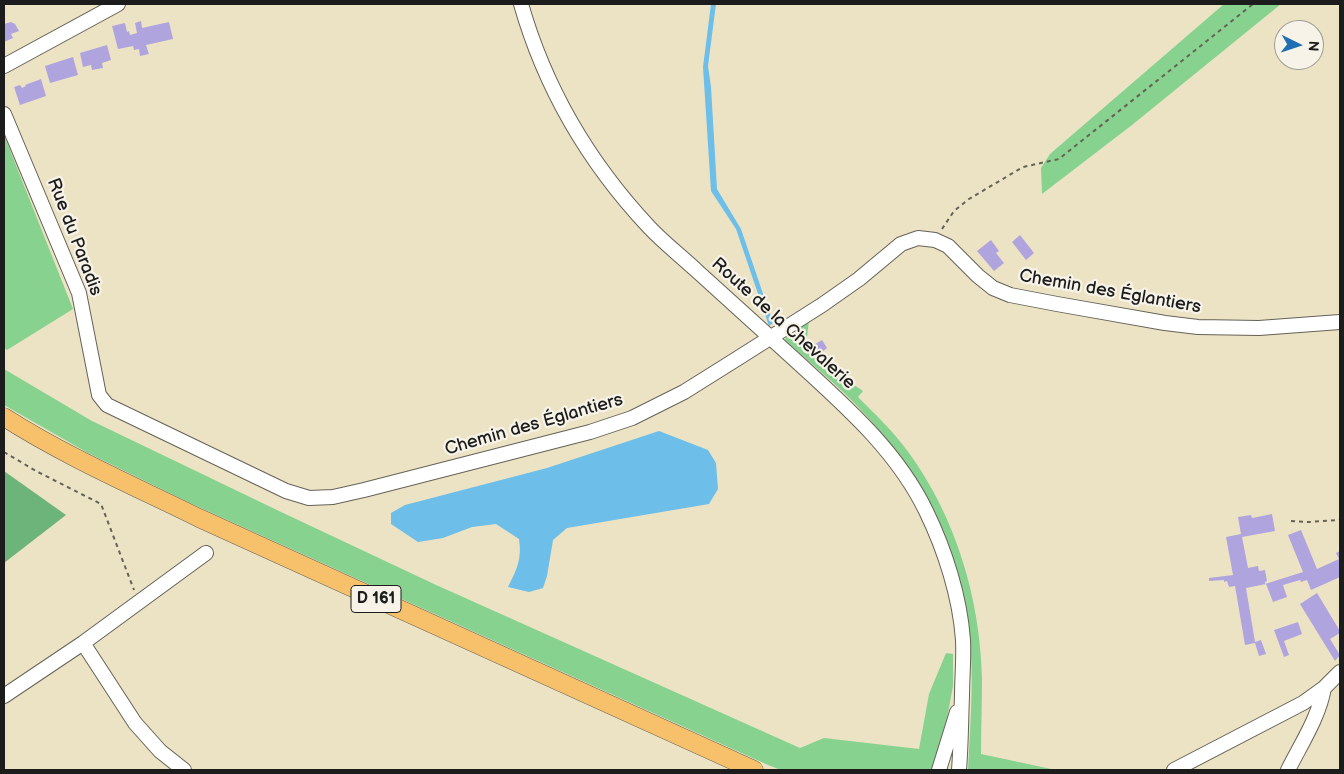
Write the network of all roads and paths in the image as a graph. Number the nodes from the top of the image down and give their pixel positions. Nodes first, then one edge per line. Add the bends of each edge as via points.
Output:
1 (118, 4) edge
2 (520, 4) edge
3 (1253, 4) edge
4 (4, 66) edge
5 (4, 114) edge
6 (935, 240) junction
7 (1340, 322) edge
8 (770, 338) junction
9 (107, 405) joint
10 (4, 417) edge
11 (4, 452) edge
12 (1340, 520) edge
13 (1291, 521) dead end
14 (206, 553) dead end
15 (138, 601) junction
16 (83, 643) junction
17 (1340, 672) edge
18 (1324, 688) junction
19 (962, 695) junction
20 (4, 696) edge
21 (184, 770) edge
22 (754, 770) edge
23 (939, 770) edge
24 (959, 770) edge
25 (1174, 770) edge
26 (1288, 770) edge

1 - 4 street
2 - 8 street, Route de la Chevalerie via 558,100 576,133 613,185 650,228
3 - 6 path via 1059,159 1023,167 969,199 954,211
5 - 9 street, Rue du Paradis via 79,293 99,395
6 - 7 street, Chemin des Églantiers via 948,246 993,288 1010,295 1198,327 1259,328
6 - 8 street, Chemin des Églantiers via 918,238 901,244 859,279
8 - 9 street, Chemin des Églantiers via 684,392 632,418 580,435 333,497 309,498 286,491
8 - 19 street, Route de la Chevalerie via 868,428 914,490 936,535 954,588 962,638
10 - 22 main road, D 161 via 108,474 199,518
11 - 15 path via 101,504
12 - 13 path
14 - 15 street
15 - 16 street
16 - 20 street
16 - 21 street via 135,722 160,751
17 - 18 street
18 - 25 street via 1304,703
18 - 26 street via 1313,721
19 - 23 street, Route de la Chevalerie
19 - 24 street, Route de la Chevalerie

